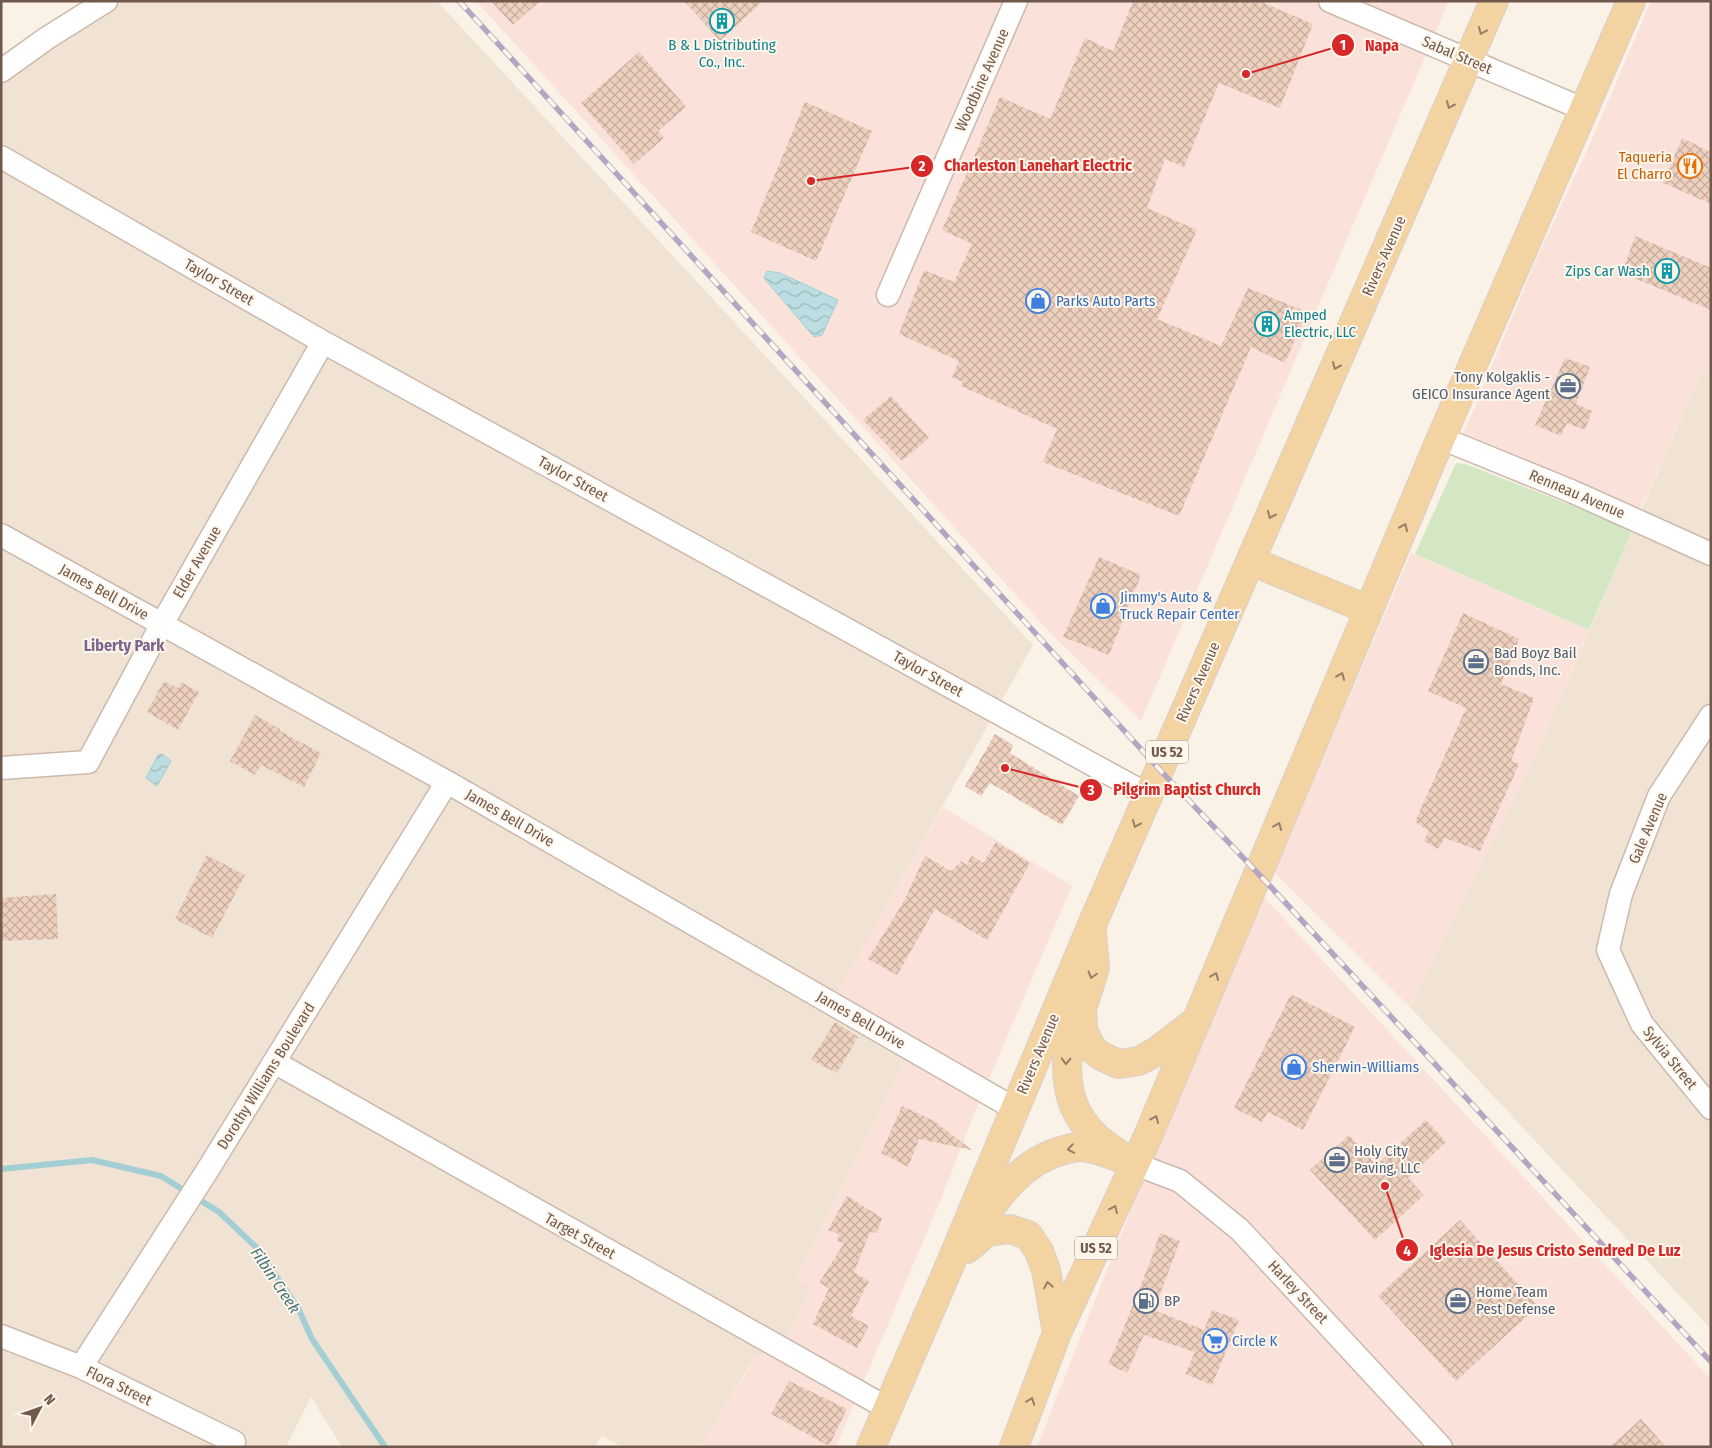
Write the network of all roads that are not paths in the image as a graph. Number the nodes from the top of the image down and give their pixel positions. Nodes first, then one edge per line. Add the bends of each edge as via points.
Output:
1 (106, 1) edge
2 (1016, 1) edge
3 (1330, 1) edge
4 (1494, 1) edge
5 (1631, 1) edge
6 (1470, 60) junction
7 (1, 71) edge
8 (1583, 109) junction
9 (1, 157) edge
10 (888, 295) dead end
11 (323, 342) junction
12 (1441, 438) junction
13 (1, 535) edge
14 (1711, 554) edge
15 (1251, 561) junction
16 (1369, 610) junction
17 (162, 624) junction
18 (1711, 716) edge
19 (1, 768) edge
20 (447, 782) junction
21 (1148, 795) junction
22 (1091, 927) junction
23 (1608, 950) joint
24 (1070, 978) junction
25 (1196, 1021) junction
26 (274, 1062) junction
27 (1711, 1108) edge
28 (1015, 1109) junction
29 (1135, 1164) junction
30 (952, 1260) junction
31 (1057, 1333) junction
32 (1, 1336) edge
33 (81, 1367) junction
34 (887, 1408) junction
35 (234, 1442) dead end
36 (1013, 1445) edge
37 (871, 1447) edge
38 (892, 1447) edge
39 (1441, 1447) edge

1 - 7 street
2 - 10 street, Woodbine Avenue
3 - 6 street, Sabal Street
4 -> 6 main road, Rivers Avenue / US 52
5 - 8 main road, US 52
6 - 8 street, Sabal Street
6 -> 15 main road, Rivers Avenue / US 52
8 - 12 main road, US 52
9 - 11 street, Taylor Street
11 - 17 street, Elder Avenue
11 - 21 street, Taylor Street
12 - 14 street, Renneau Avenue via 1571,491
16 -> 12 main road, US 52
13 - 17 street, James Bell Drive
15 - 16 main road
15 - 21 main road, Rivers Avenue / US 52
25 -> 16 main road, US 52
17 - 19 street, Elder Avenue via 88,762
17 - 20 street, James Bell Drive
18 - 23 street, Gale Avenue via 1659,796 1621,894
20 - 26 street, Dorothy Williams Boulevard
20 - 28 street, James Bell Drive
21 -> 22 main road, Rivers Avenue / US 52
22 - 24 main road, Rivers Avenue / US 52
22 -> 25 main road via 1095,968 1082,1009 1083,1031 1093,1050 1119,1064 1139,1061
23 - 27 street, Sylvia Street via 1642,1024
24 - 28 main road, Rivers Avenue / US 52
24 -> 29 main road via 1074,1004 1066,1070 1072,1103 1084,1125 1100,1142
29 -> 25 main road, US 52
26 - 33 street, Dorothy Williams Boulevard
26 - 34 street, Target Street
28 - 30 main road, Rivers Avenue / US 52
29 -> 30 main road via 1107,1153 1078,1147 1051,1153 1030,1164 992,1204
31 -> 29 main road, US 52
29 - 39 street, Harley Street via 1180,1181 1240,1230
31 -> 30 main road via 1046,1270 1039,1251 1028,1236 1010,1229 987,1232
30 - 34 main road, Rivers Avenue / US 52
36 -> 31 main road, US 52
32 - 33 street, Flora Street
33 - 35 street, Flora Street
34 - 37 main road, Rivers Avenue / US 52
34 - 38 main road via 894,1439

